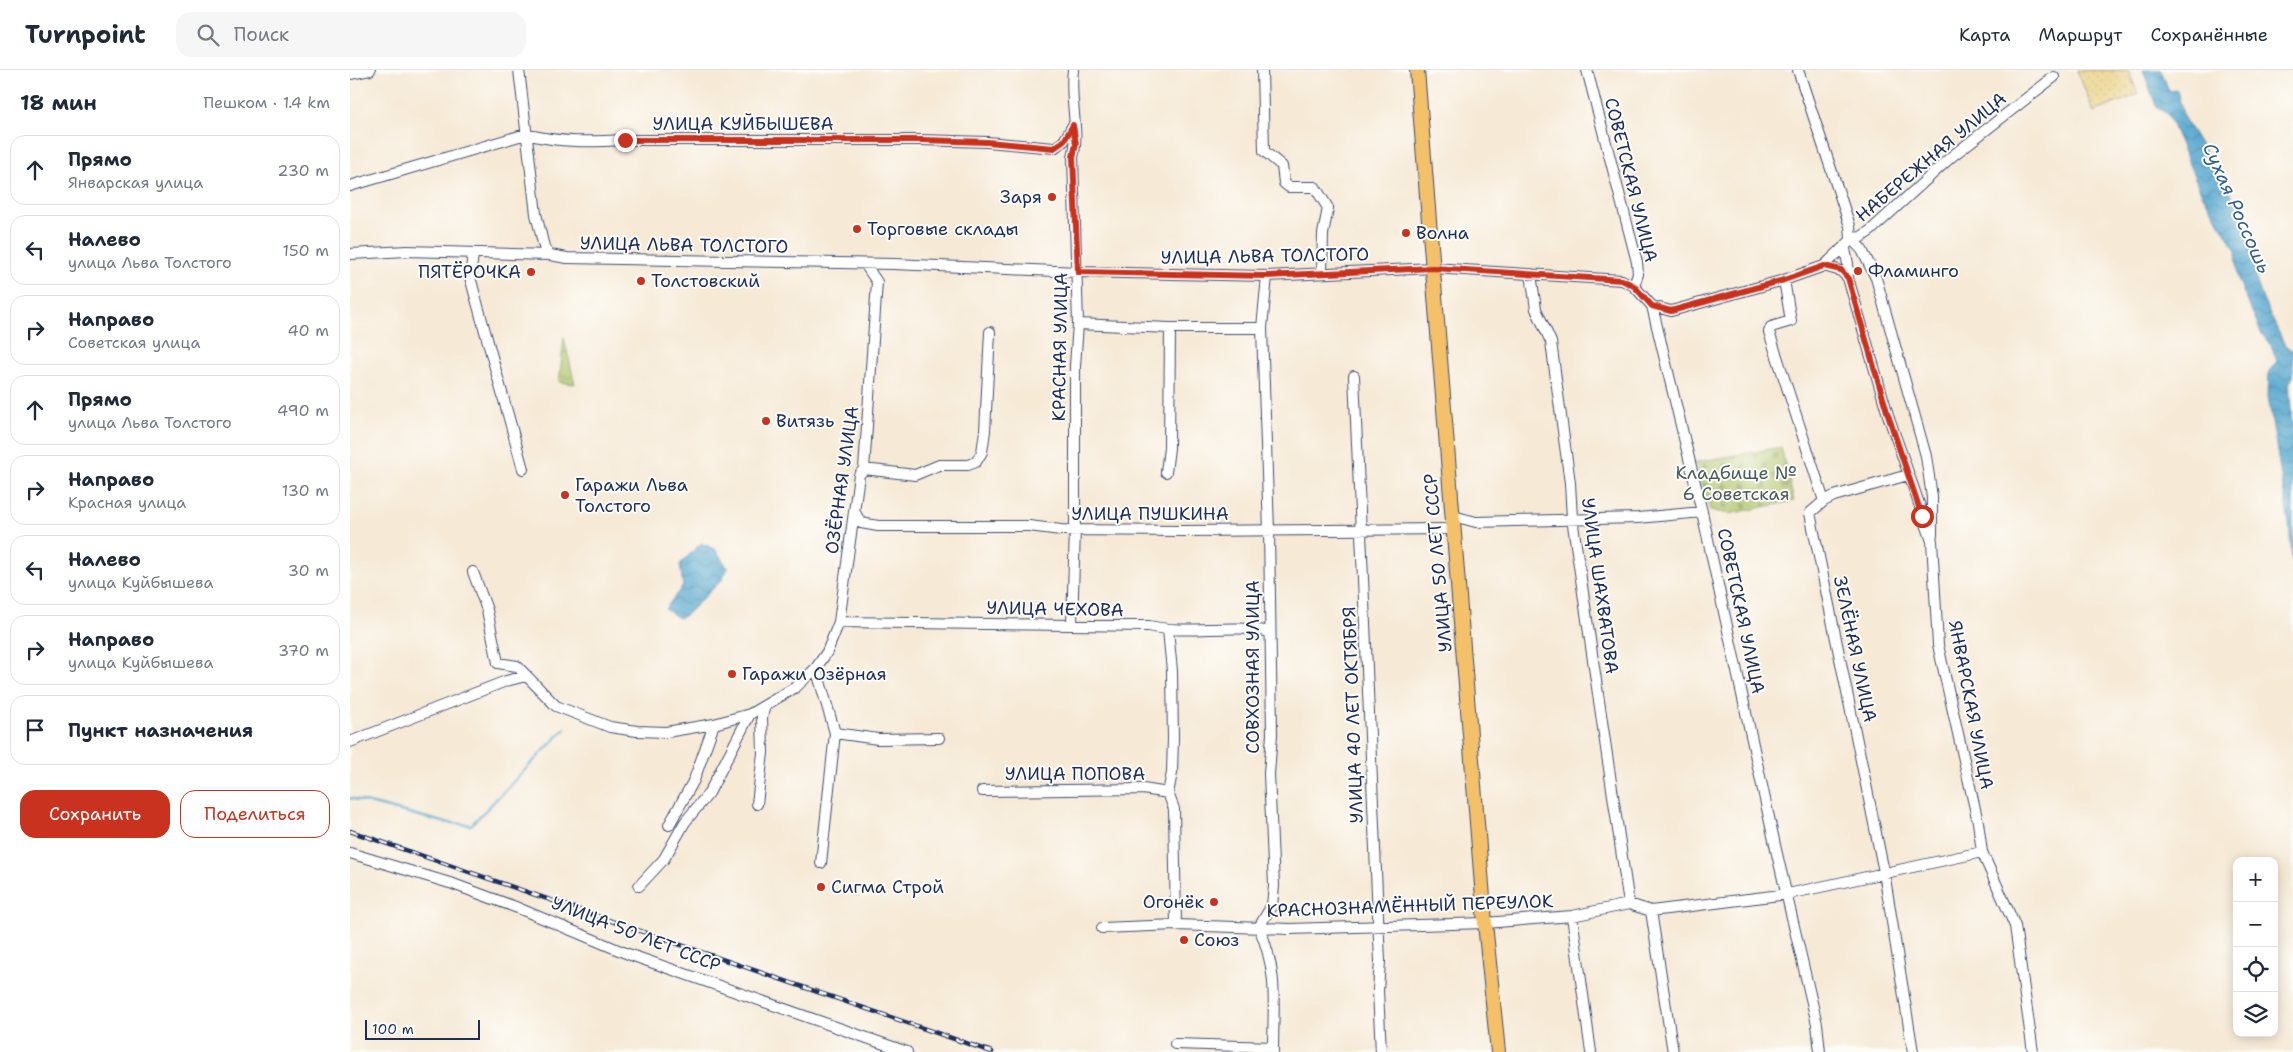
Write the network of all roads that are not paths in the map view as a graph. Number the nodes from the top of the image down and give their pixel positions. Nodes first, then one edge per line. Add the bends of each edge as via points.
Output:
1 (370, 70) edge
2 (519, 70) edge
3 (1073, 70) edge
4 (1262, 70) edge
5 (1417, 70) edge
6 (1587, 70) edge
7 (1798, 70) edge
8 (350, 74) edge
9 (2054, 77) dead end
10 (1073, 125) junction
11 (526, 134) junction
12 (350, 186) edge
13 (1851, 238) junction
14 (1845, 249) junction
15 (350, 254) edge
16 (473, 255) junction
17 (550, 255) junction
18 (865, 264) junction
19 (894, 264) junction
20 (1824, 266) junction
21 (1433, 268) junction
22 (1078, 272) junction
23 (1322, 273) junction
24 (1531, 274) junction
25 (1266, 276) junction
26 (1848, 278) junction
27 (1784, 280) junction
28 (877, 282) junction
29 (1634, 286) junction
30 (1652, 306) junction
31 (1078, 324) junction
32 (1170, 328) junction
33 (1262, 328) junction
34 (990, 332) dead end
35 (1354, 376) dead end
36 (524, 468) dead end
37 (864, 469) junction
38 (1166, 472) dead end
39 (1908, 475) junction
40 (1824, 501) junction
41 (854, 511) junction
42 (1702, 512) junction
43 (1572, 518) junction
44 (1453, 522) junction
45 (1075, 529) junction
46 (1269, 531) junction
47 (1362, 531) junction
48 (1932, 541) junction
49 (473, 572) dead end
50 (839, 622) junction
51 (1072, 625) junction
52 (1168, 630) junction
53 (1270, 632) junction
54 (816, 668) junction
55 (526, 676) junction
56 (765, 705) junction
57 (750, 714) junction
58 (714, 724) junction
59 (835, 733) junction
60 (939, 738) dead end
61 (350, 742) edge
62 (982, 790) dead end
63 (1168, 793) junction
64 (758, 804) dead end
65 (669, 825) dead end
66 (1982, 852) junction
67 (350, 853) edge
68 (821, 863) dead end
69 (1884, 872) junction
70 (639, 886) dead end
71 (1788, 894) junction
72 (1629, 904) junction
73 (1651, 911) junction
74 (1572, 916) junction
75 (1485, 923) junction
76 (1176, 925) junction
77 (1259, 927) junction
78 (1378, 927) junction
79 (1102, 928) dead end
80 (1175, 1044) dead end
81 (1273, 1050) edge
82 (907, 1052) edge
83 (1381, 1052) edge
84 (1498, 1052) edge
85 (1591, 1052) edge
86 (1673, 1052) edge
87 (1820, 1052) edge
88 (1913, 1052) edge
89 (2033, 1052) edge

1 - 8 street
2 - 11 street
3 - 10 street, КРАСНАЯ УЛИЦА
4 - 23 street via 1264,151 1282,166 1284,183 1290,187 1315,187 1328,208 1323,234
5 - 21 main road, УЛИЦА 50 ЛЕТ СССР
6 - 29 street, СОВЕТСКАЯ УЛИЦА via 1638,262
7 - 13 street via 1850,226
9 - 13 street, НАБЕРЕЖНАЯ УЛИЦА via 1951,157 1870,231
10 - 11 street, УЛИЦА КУЙБЫШЕВА via 1064,141 1054,148 921,140 589,142 552,141
10 - 22 street, КРАСНАЯ УЛИЦА
11 - 12 street
11 - 17 street via 536,214 544,247
13 - 14 street
13 - 48 street via 1862,250 1876,278 1926,456 1932,497
14 - 20 street
14 - 26 street, ЯНВАРСКАЯ УЛИЦА
15 - 16 street, УЛИЦА ЛЬВА ТОЛСТОГО via 407,251
16 - 17 street, УЛИЦА ЛЬВА ТОЛСТОГО
16 - 36 street via 470,277
17 - 18 street, УЛИЦА ЛЬВА ТОЛСТОГО via 567,258
18 - 19 street, УЛИЦА ЛЬВА ТОЛСТОГО
18 - 28 street
19 - 22 street, УЛИЦА ЛЬВА ТОЛСТОГО
19 - 28 street
20 - 26 street via 1841,270
20 - 27 street
21 - 23 street, УЛИЦА ЛЬВА ТОЛСТОГО
21 - 24 street, УЛИЦА ЛЬВА ТОЛСТОГО
21 - 44 main road, УЛИЦА 50 ЛЕТ СССР
22 - 25 street, УЛИЦА ЛЬВА ТОЛСТОГО
22 - 31 street, КРАСНАЯ УЛИЦА
23 - 25 street, УЛИЦА ЛЬВА ТОЛСТОГО
24 - 29 street, УЛИЦА ЛЬВА ТОЛСТОГО via 1622,280
24 - 43 street, УЛИЦА ШАХВАТОВА via 1536,309 1551,342
25 - 33 street, СОВХОЗНАЯ УЛИЦА
26 - 39 street, ЯНВАРСКАЯ УЛИЦА
27 - 30 street via 1671,311
27 - 40 street via 1791,321 1771,327 1769,332
28 - 37 street, ОЗЁРНАЯ УЛИЦА
29 - 30 street, СОВЕТСКАЯ УЛИЦА
30 - 42 street, СОВЕТСКАЯ УЛИЦА
31 - 32 street
31 - 45 street, КРАСНАЯ УЛИЦА
32 - 33 street
32 - 38 street
33 - 46 street, СОВХОЗНАЯ УЛИЦА
34 - 37 street via 985,431 982,452 976,462 939,465 915,475
35 - 47 street, УЛИЦА 40 ЛЕТ ОКТЯБРЯ
37 - 41 street, ОЗЁРНАЯ УЛИЦА via 859,475
39 - 40 street
39 - 48 street, ЯНВАРСКАЯ УЛИЦА
40 - 69 street, ЗЕЛЁНАЯ УЛИЦА via 1810,513
41 - 45 street, УЛИЦА ПУШКИНА via 861,524 878,526
41 - 50 street, ОЗЁРНАЯ УЛИЦА
42 - 43 street, УЛИЦА ПУШКИНА via 1638,518
42 - 71 street, СОВЕТСКАЯ УЛИЦА
43 - 44 street, УЛИЦА ПУШКИНА
43 - 72 street, УЛИЦА ШАХВАТОВА
44 - 47 street, УЛИЦА ПУШКИНА via 1444,527
44 - 75 main road, УЛИЦА 50 ЛЕТ СССР
45 - 46 street, УЛИЦА ПУШКИНА
45 - 51 street, КРАСНАЯ УЛИЦА
46 - 47 street, УЛИЦА ПУШКИНА
46 - 53 street, СОВХОЗНАЯ УЛИЦА
47 - 78 street, УЛИЦА 40 ЛЕТ ОКТЯБРЯ
48 - 66 street, ЯНВАРСКАЯ УЛИЦА via 1938,645
49 - 55 street via 487,610 498,663 517,666
50 - 51 street, УЛИЦА ЧЕХОВА
50 - 54 street, ОЗЁРНАЯ УЛИЦА via 827,652
51 - 52 street, УЛИЦА ЧЕХОВА via 1149,626
52 - 53 street, УЛИЦА ЧЕХОВА via 1254,628
52 - 63 street via 1173,739
53 - 77 street, СОВХОЗНАЯ УЛИЦА via 1272,734 1269,774 1274,886 1272,905
54 - 56 street, ОЗЁРНАЯ УЛИЦА via 796,687
54 - 59 street
55 - 58 street via 556,706 610,727 666,732
55 - 61 street
56 - 57 street, ОЗЁРНАЯ УЛИЦА
56 - 64 street
57 - 58 street, ОЗЁРНАЯ УЛИЦА
57 - 70 street via 709,793 685,822 664,859
58 - 65 street via 694,780
59 - 60 street via 878,739
59 - 68 street
62 - 63 street, УЛИЦА ПОПОВА via 1143,789
63 - 76 street via 1174,810
66 - 69 street, КРАСНОЗНАМЁННЫЙ ПЕРЕУЛОК
66 - 89 street, ЯНВАРСКАЯ УЛИЦА via 2015,926
67 - 82 street, УЛИЦА 50 ЛЕТ СССР via 518,908 628,954
69 - 71 street, КРАСНОЗНАМЁННЫЙ ПЕРЕУЛОК
69 - 88 street, ЗЕЛЁНАЯ УЛИЦА
71 - 73 street, КРАСНОЗНАМЁННЫЙ ПЕРЕУЛОК
71 - 87 street, СОВЕТСКАЯ УЛИЦА via 1788,909 1799,941
72 - 73 street, КРАСНОЗНАМЁННЫЙ ПЕРЕУЛОК
72 - 74 street, КРАСНОЗНАМЁННЫЙ ПЕРЕУЛОК
73 - 86 street
74 - 75 street, КРАСНОЗНАМЁННЫЙ ПЕРЕУЛОК
74 - 85 street
75 - 78 street, КРАСНОЗНАМЁННЫЙ ПЕРЕУЛОК
75 - 84 main road, УЛИЦА 50 ЛЕТ СССР
76 - 77 street, КРАСНОЗНАМЁННЫЙ ПЕРЕУЛОК
76 - 79 street, КРАСНОЗНАМЁННЫЙ ПЕРЕУЛОК
77 - 78 street, КРАСНОЗНАМЁННЫЙ ПЕРЕУЛОК
77 - 81 street via 1269,951 1274,980
78 - 83 street, УЛИЦА 40 ЛЕТ ОКТЯБРЯ
80 - 81 street

